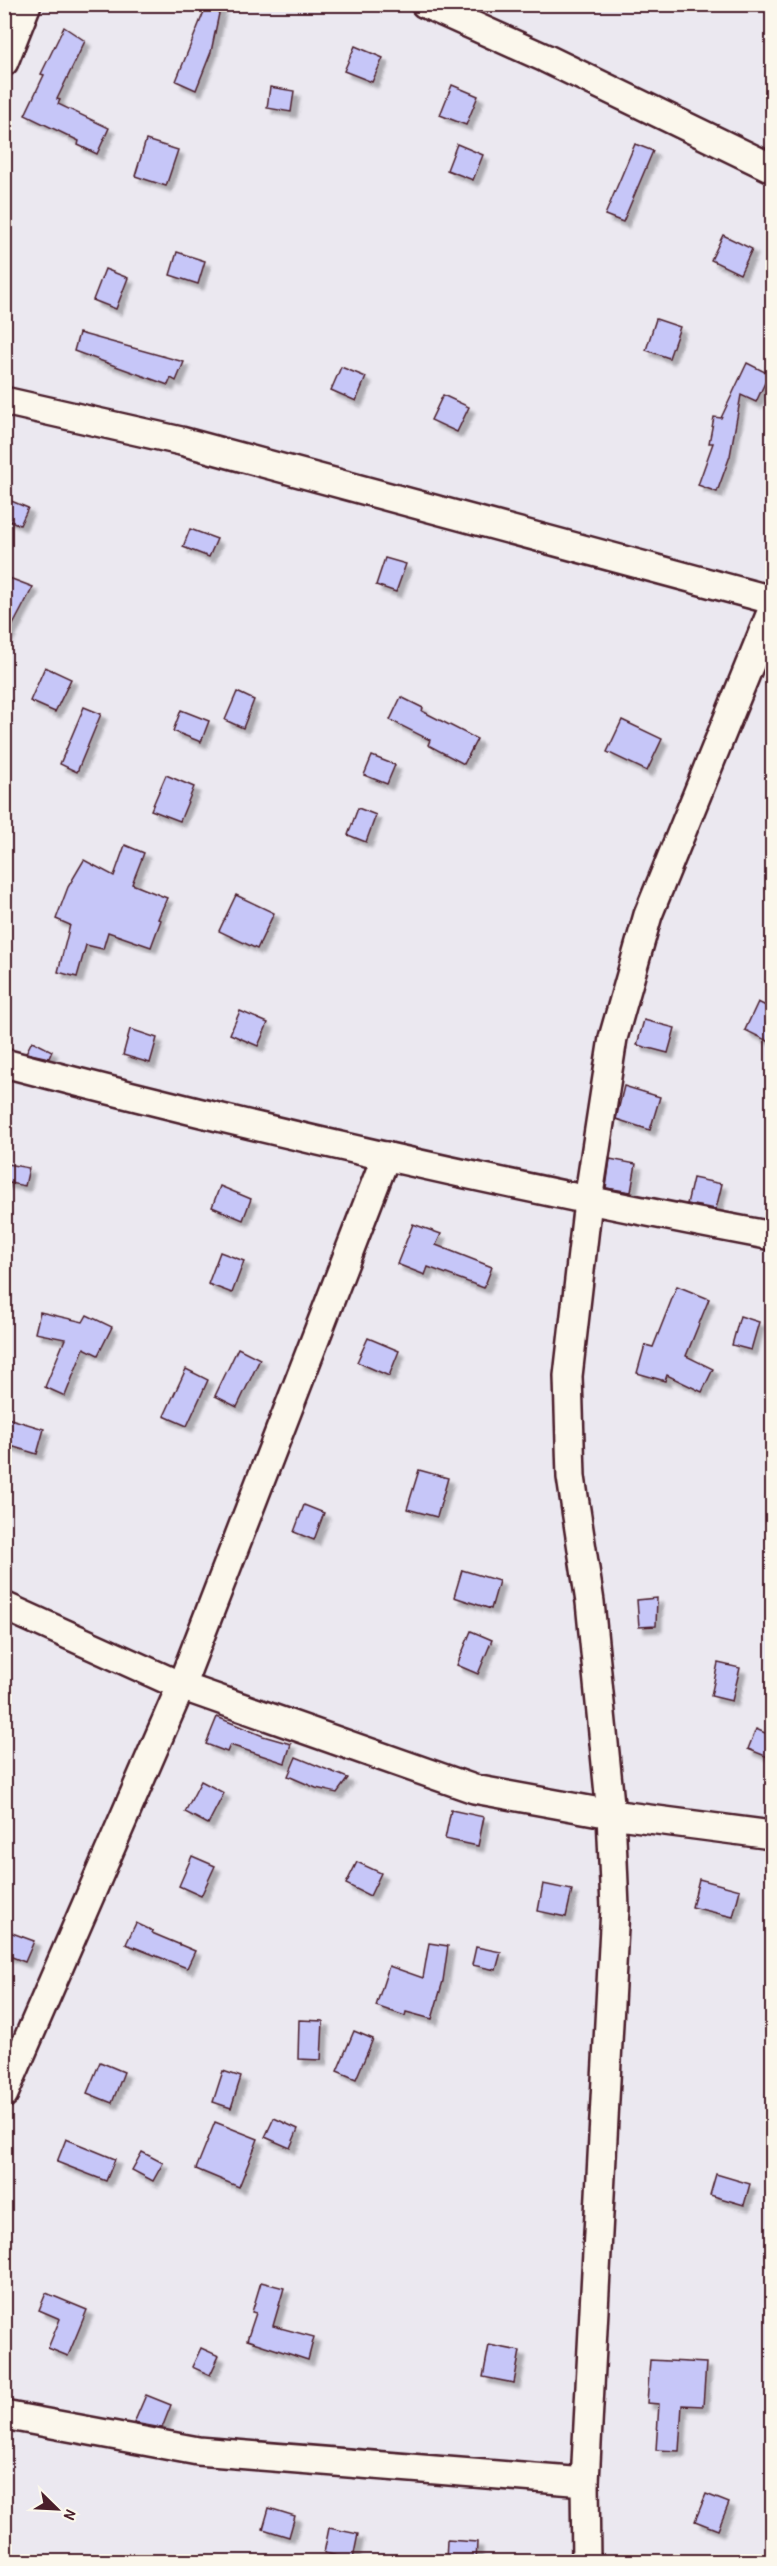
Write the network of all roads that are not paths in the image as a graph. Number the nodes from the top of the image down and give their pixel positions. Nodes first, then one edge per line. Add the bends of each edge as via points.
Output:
1 (27, 4) edge
2 (425, 4) edge
3 (4, 62) edge
4 (772, 168) edge
5 (4, 401) edge
6 (772, 600) edge
7 (772, 610) edge
8 (4, 1063) edge
9 (386, 1156) junction
10 (588, 1202) junction
11 (772, 1236) edge
12 (4, 1606) edge
13 (181, 1686) junction
14 (611, 1814) junction
15 (772, 1835) edge
16 (4, 2094) edge
17 (4, 2415) edge
18 (585, 2482) junction
19 (586, 2562) edge

1 - 3 street
2 - 4 street
5 - 6 street via 181,441
7 - 10 street via 648,915 613,1038
8 - 9 street
9 - 10 street
9 - 13 street
10 - 11 street
10 - 14 street via 568,1376 571,1478 590,1602
12 - 13 street
13 - 14 street via 474,1789
13 - 16 street
14 - 15 street
14 - 18 street via 615,1908
17 - 18 street via 198,2451
18 - 19 street

